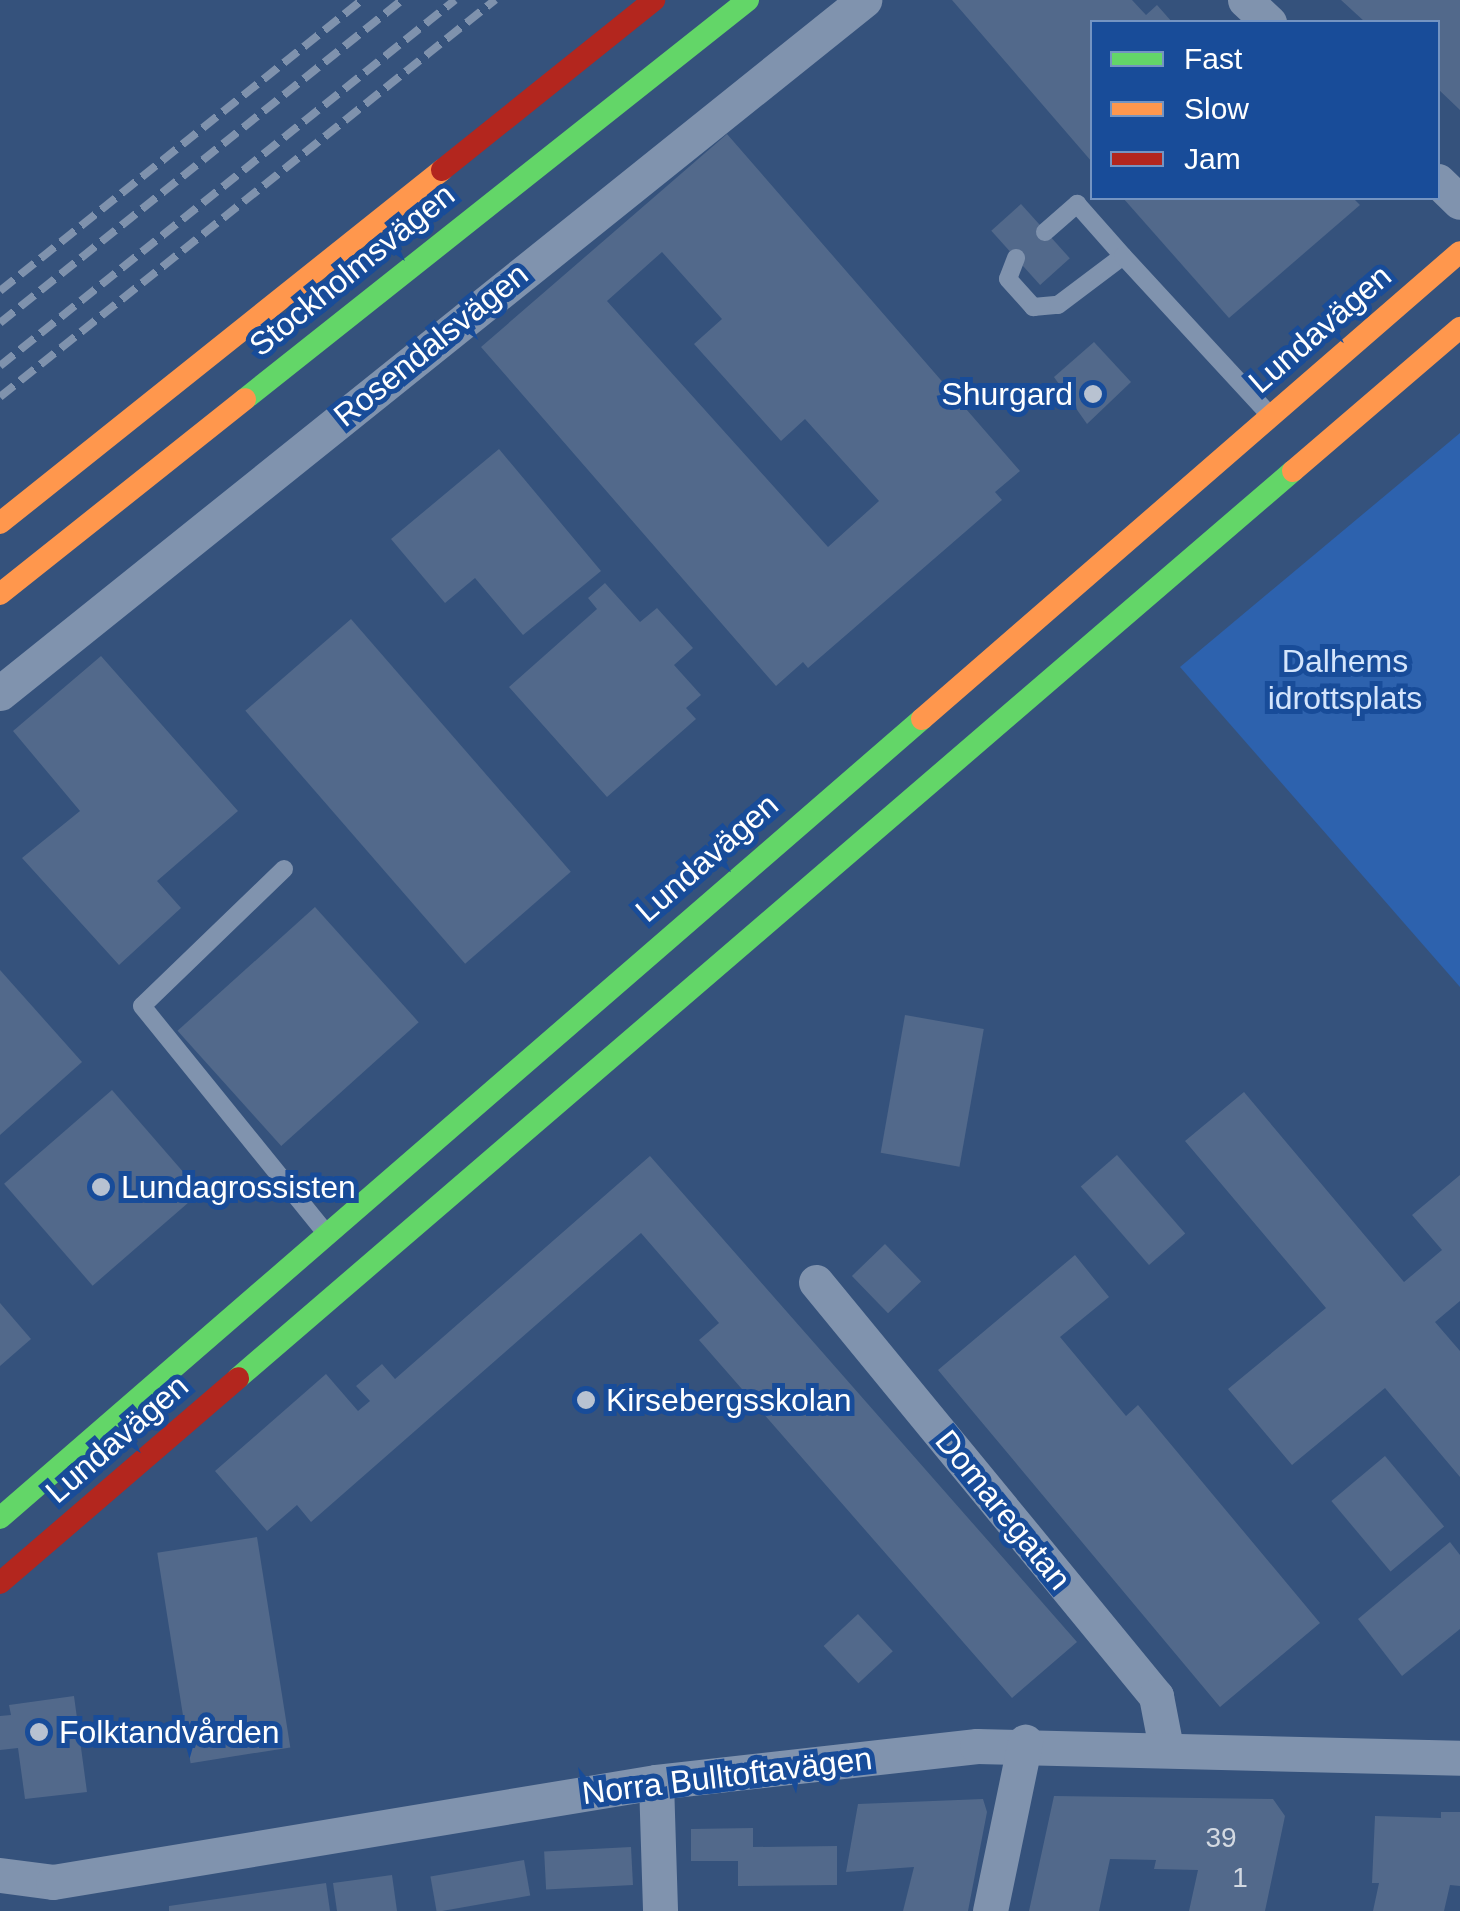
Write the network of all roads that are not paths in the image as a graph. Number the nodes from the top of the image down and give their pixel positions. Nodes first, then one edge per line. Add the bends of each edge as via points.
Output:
1 (654, 0) edge
2 (748, 0) edge
3 (864, 0) edge
4 (1245, 0) edge
5 (1267, 20) edge
6 (1440, 182) edge
7 (1460, 202) edge
8 (1045, 232) dead end
9 (1460, 252) edge
10 (1122, 256) junction
11 (1016, 258) dead end
12 (1460, 328) edge
13 (1270, 415) junction
14 (0, 522) edge
15 (0, 594) edge
16 (0, 693) edge
17 (284, 869) dead end
18 (326, 1234) junction
19 (816, 1282) dead end
20 (0, 1518) edge
21 (0, 1583) edge
22 (1024, 1742) junction
23 (1166, 1748) junction
24 (1460, 1758) edge
25 (656, 1782) junction
26 (0, 1875) edge
27 (660, 1911) edge
28 (990, 1911) edge

1 - 14 main road, Stockholmsvägen
2 - 15 main road, Stockholmsvägen
3 - 16 street, Rosendalsvägen
4 - 5 street
6 - 7 street
8 - 10 lane via 1077,204
9 - 13 main road, Lundavägen
10 - 11 lane via 1058,305 1033,308 1008,279
10 - 13 lane
12 - 21 main road, Lundavägen
13 - 18 main road, Lundavägen
17 - 18 lane via 142,1006
18 - 20 main road, Lundavägen
19 - 23 street, Domaregatan via 1156,1696
22 - 23 street, Norra Bulltoftavägen
22 - 25 street, Norra Bulltoftavägen
22 - 28 street
23 - 24 street, Norra Bulltoftavägen
25 - 26 street, Norra Bulltoftavägen via 53,1882
25 - 27 street

